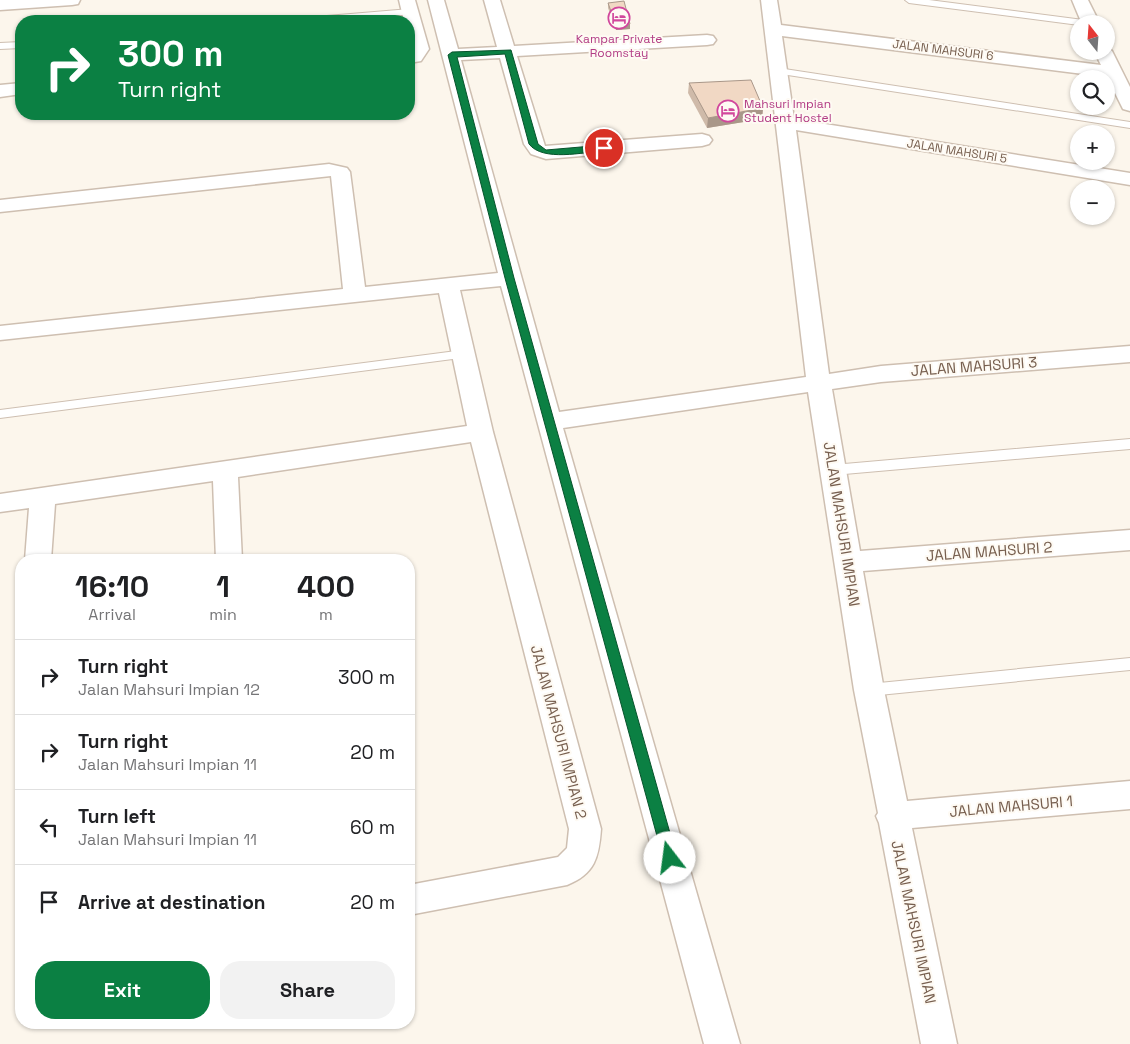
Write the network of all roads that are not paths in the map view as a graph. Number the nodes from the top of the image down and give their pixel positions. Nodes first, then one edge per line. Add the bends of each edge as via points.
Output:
1 (72, 0) edge
2 (436, 0) edge
3 (492, 0) edge
4 (768, 0) edge
5 (909, 0) edge
6 (1080, 0) edge
7 (0, 5) edge
8 (409, 6) edge
9 (345, 15) edge
10 (1087, 15) edge
11 (1070, 21) edge
12 (415, 29) edge
13 (772, 29) junction
14 (707, 40) dead end
15 (15, 45) edge
16 (0, 46) edge
17 (508, 52) junction
18 (452, 55) junction
19 (415, 57) edge
20 (1097, 70) edge
21 (778, 71) junction
22 (1115, 76) edge
23 (15, 90) edge
24 (0, 91) edge
25 (1130, 105) edge
26 (785, 123) junction
27 (1130, 125) edge
28 (702, 140) dead end
29 (1130, 179) edge
30 (0, 206) edge
31 (510, 278) junction
32 (448, 285) junction
33 (355, 294) junction
34 (0, 332) edge
35 (464, 354) junction
36 (1130, 354) edge
37 (819, 384) junction
38 (0, 414) edge
39 (549, 422) junction
40 (481, 432) junction
41 (1130, 444) edge
42 (225, 470) junction
43 (833, 470) junction
44 (44, 497) junction
45 (0, 503) edge
46 (1130, 540) edge
47 (39, 554) edge
48 (229, 554) edge
49 (848, 562) junction
50 (1130, 664) edge
51 (868, 690) junction
52 (1130, 795) edge
53 (892, 816) junction
54 (415, 899) edge
55 (722, 1044) edge
56 (939, 1044) edge

1 - 7 street
2 - 18 street
3 - 17 street
4 - 13 street, JALAN MAHSURI IMPIAN
5 - 11 lane
6 - 10 street
8 - 9 lane
12 - 19 street via 420,49
13 - 20 street, JALAN MAHSURI 6
13 - 21 street, JALAN MAHSURI IMPIAN
14 - 17 street
15 - 16 lane
17 - 18 street
17 - 28 street via 538,150 546,153
18 - 31 street
21 - 26 street, JALAN MAHSURI IMPIAN
21 - 27 lane
22 - 25 street
23 - 24 street
26 - 29 street, JALAN MAHSURI 5
26 - 37 street, JALAN MAHSURI IMPIAN
30 - 33 street via 329,170 340,172
31 - 32 street
31 - 39 street
32 - 33 street
32 - 35 street, JALAN MAHSURI IMPIAN 2
33 - 34 street
35 - 38 lane
35 - 40 street, JALAN MAHSURI IMPIAN 2
36 - 37 street, JALAN MAHSURI 3 via 880,374
37 - 39 street, JALAN MAHSURI 3
37 - 43 street, JALAN MAHSURI IMPIAN
39 - 55 street
40 - 42 street
40 - 54 street, JALAN MAHSURI IMPIAN 2 via 585,830 583,854 567,870
41 - 43 lane
42 - 44 street
42 - 48 street
43 - 49 street, JALAN MAHSURI IMPIAN
44 - 45 street
44 - 47 street
46 - 49 street, JALAN MAHSURI 2
49 - 51 street, JALAN MAHSURI IMPIAN
50 - 51 lane
51 - 53 street, JALAN MAHSURI IMPIAN
52 - 53 street, JALAN MAHSURI 1
53 - 56 street, JALAN MAHSURI IMPIAN

